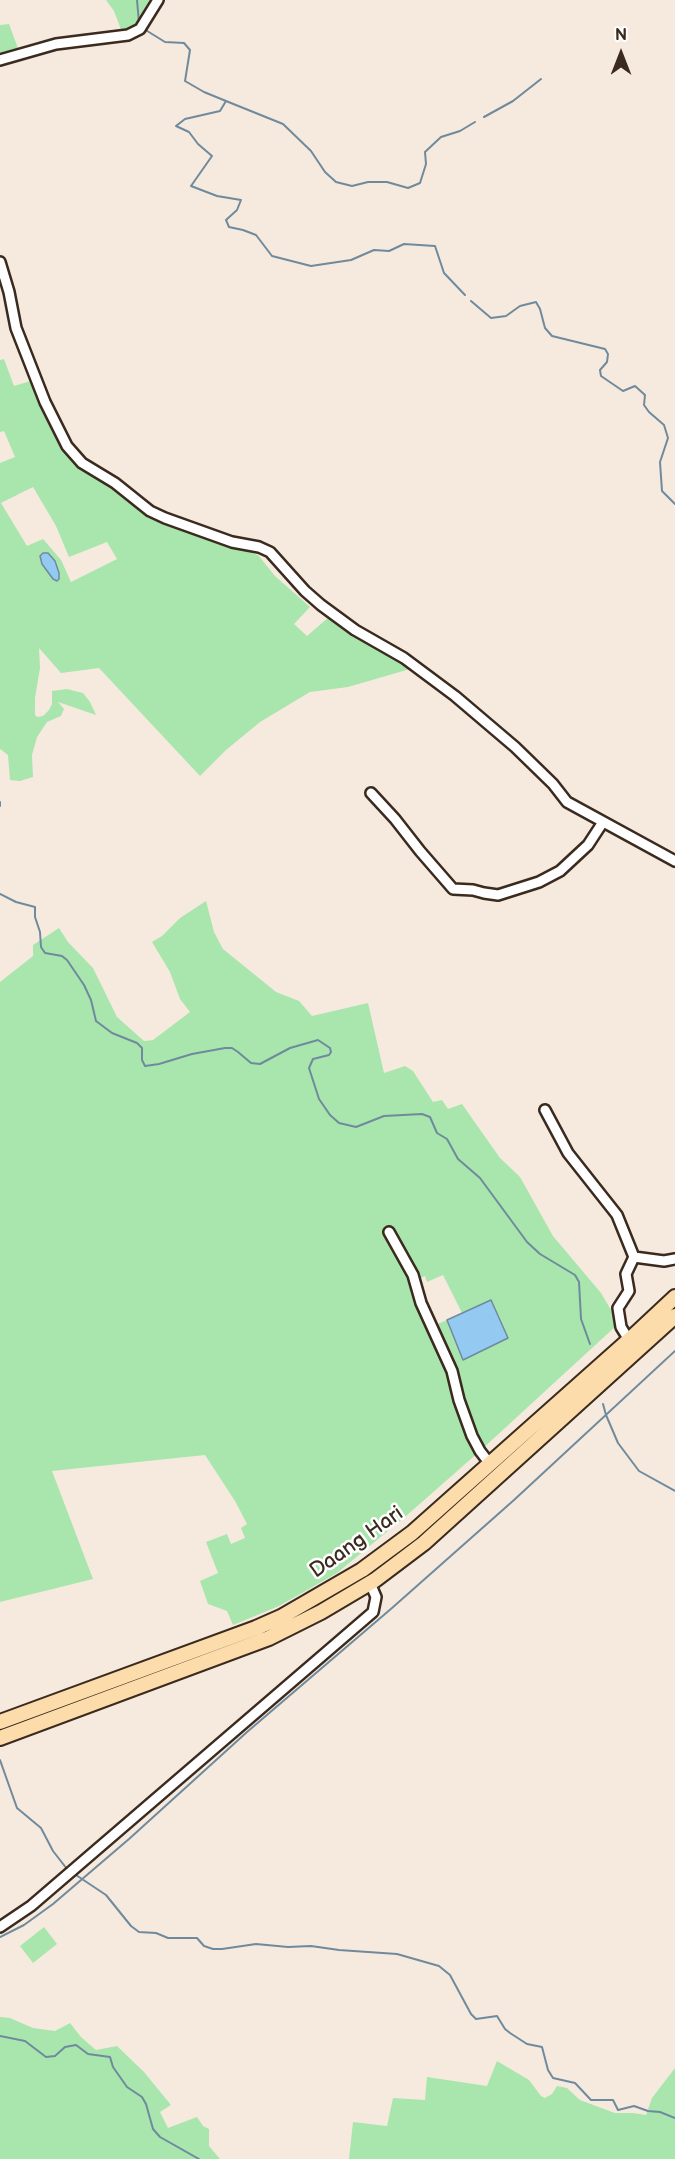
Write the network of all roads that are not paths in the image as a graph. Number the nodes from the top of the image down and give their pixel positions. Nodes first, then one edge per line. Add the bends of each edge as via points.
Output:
1 (158, 0) edge
2 (0, 60) edge
3 (0, 262) edge
4 (371, 793) dead end
5 (603, 822) junction
6 (675, 861) edge
7 (545, 1110) dead end
8 (389, 1232) dead end
9 (634, 1257) junction
10 (675, 1259) edge
11 (675, 1296) edge
12 (675, 1316) edge
13 (629, 1340) junction
14 (490, 1464) junction
15 (370, 1583) junction
16 (0, 1722) edge
17 (0, 1738) edge
18 (0, 1927) edge

1 - 2 street via 140,29 128,35 56,44
3 - 5 street via 16,328 45,402 67,446 81,463 150,511 270,552 321,605 455,696 515,747 567,802
4 - 5 street via 453,889 484,894 498,895 560,871 588,844
5 - 6 street
7 - 9 street via 568,1153 617,1215
8 - 14 street via 413,1275 421,1303 452,1371 472,1436
9 - 10 street
9 - 13 street via 626,1274 628,1291 618,1308 621,1327
11 - 13 main road, Daang Hari
12 - 15 main road, Daang Hari via 424,1543
13 - 14 main road, Daang Hari
14 - 16 main road, Daang Hari via 412,1533 370,1564 281,1617
15 - 17 main road, Daang Hari via 269,1638
15 - 18 street via 376,1597 373,1612 31,1906

